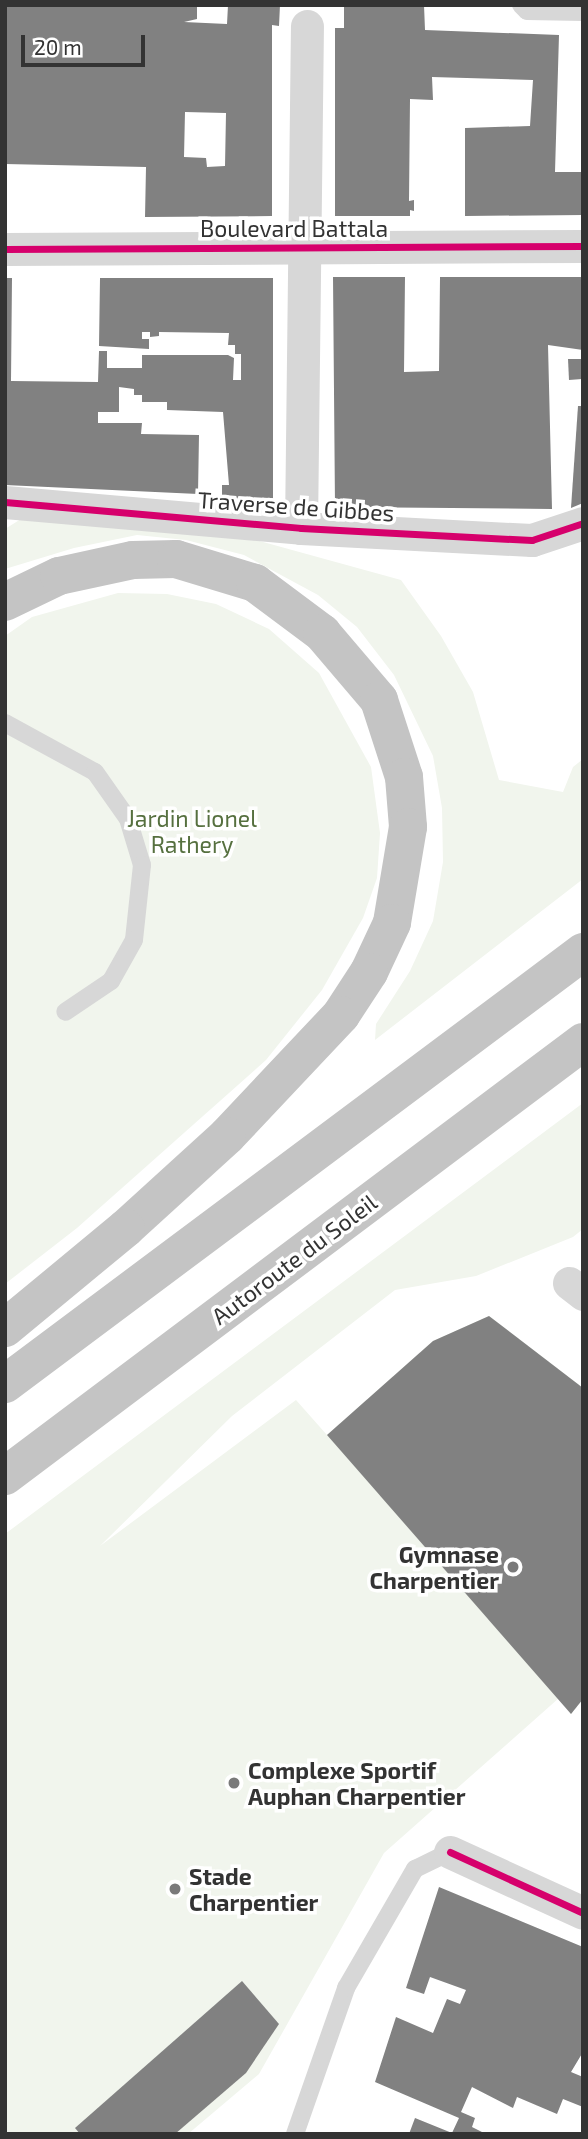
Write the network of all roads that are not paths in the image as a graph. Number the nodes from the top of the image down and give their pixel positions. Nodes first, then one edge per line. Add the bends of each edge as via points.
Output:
1 (521, 5) edge
2 (583, 12) edge
3 (308, 16) edge
4 (583, 246) edge
5 (302, 247) junction
6 (5, 249) edge
7 (5, 502) edge
8 (583, 523) edge
9 (301, 528) junction
10 (5, 602) edge
11 (5, 723) edge
12 (583, 953) edge
13 (65, 1012) dead end
14 (583, 1042) edge
15 (5, 1328) edge
16 (5, 1384) edge
17 (5, 1476) edge
18 (450, 1852) joint
19 (581, 1909) edge
20 (295, 2134) edge

1 - 2 lane via 527,11
3 - 5 street
4 - 5 street, Boulevard Battala
5 - 6 street, Boulevard Battala
5 - 9 street
7 - 9 street, Traverse de Gibbes
8 - 9 street, Traverse de Gibbes via 532,540
10 - 15 highway via 59,576 133,560 177,559 255,583 323,633 379,700 404,777 408,827 392,923 369,972 341,1015 227,1136
11 - 13 lane via 95,772 128,819 142,865 134,940 111,981
12 - 16 highway
14 - 17 highway, Autoroute du Soleil
18 - 19 street
18 - 20 lane via 415,1869 346,1989

